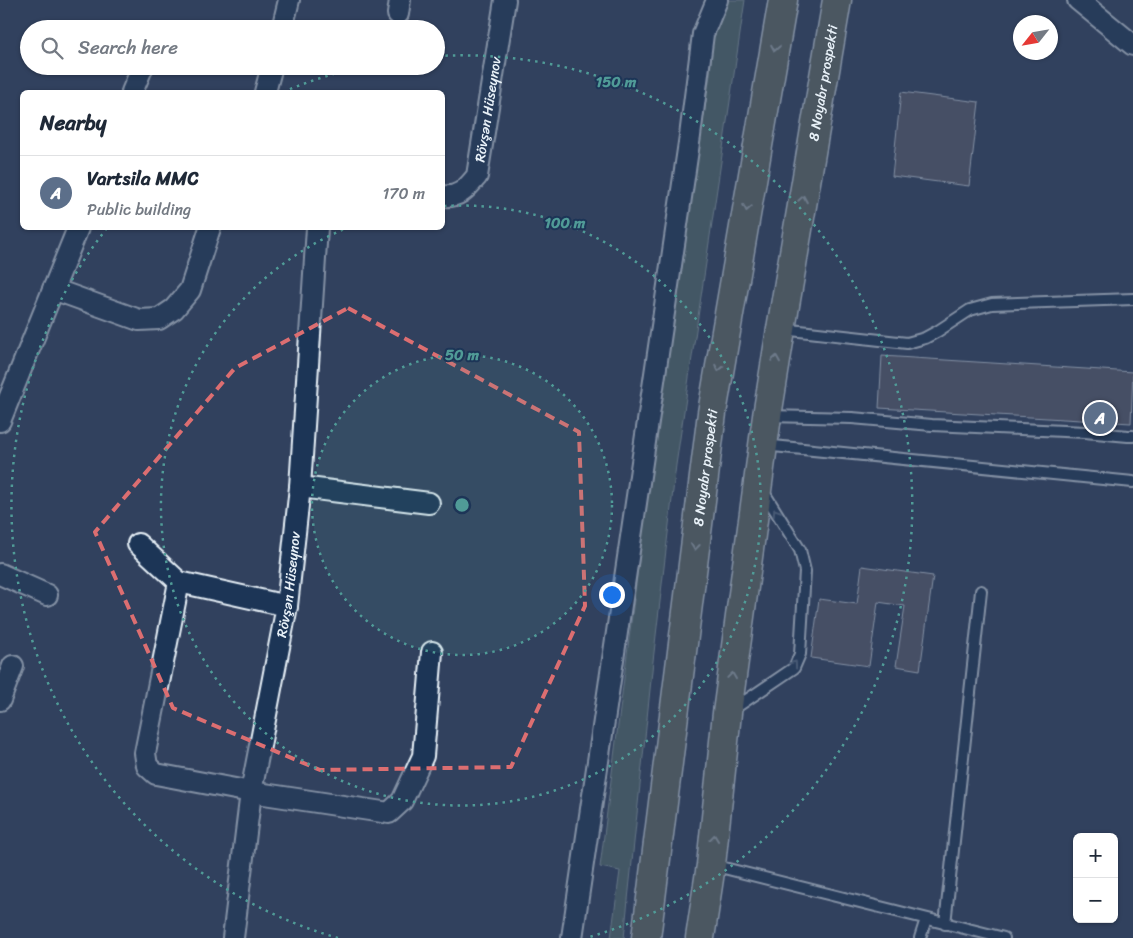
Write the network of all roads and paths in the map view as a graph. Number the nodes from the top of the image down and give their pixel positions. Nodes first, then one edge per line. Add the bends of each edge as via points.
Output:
1 (289, 0) edge
2 (505, 0) edge
3 (716, 0) edge
4 (784, 0) edge
5 (837, 0) edge
6 (1078, 0) edge
7 (284, 20) edge
8 (1133, 45) edge
9 (139, 75) edge
10 (270, 75) edge
11 (133, 90) edge
12 (266, 90) edge
13 (445, 196) edge
14 (77, 230) edge
15 (209, 230) edge
16 (317, 230) edge
17 (53, 289) junction
18 (1133, 299) edge
19 (781, 329) junction
20 (768, 416) junction
21 (0, 421) edge
22 (1133, 436) edge
23 (764, 445) junction
24 (1133, 482) edge
25 (758, 483) junction
26 (300, 487) junction
27 (429, 503) dead end
28 (138, 544) dead end
29 (0, 574) edge
30 (179, 582) junction
31 (980, 591) dead end
32 (48, 595) dead end
33 (287, 606) junction
34 (432, 652) dead end
35 (13, 666) dead end
36 (0, 700) edge
37 (727, 714) junction
38 (251, 792) junction
39 (711, 865) junction
40 (926, 919) junction
41 (945, 924) junction
42 (233, 938) edge
43 (572, 938) edge
44 (646, 938) edge
45 (700, 938) edge
46 (920, 938) edge
47 (1004, 938) edge

1 - 7 street
2 - 13 street, Rövşən Hüseynov via 477,176 465,191
3 - 43 street via 703,34
4 -> 44 highway, 8 Noyabr prospekti via 712,413
19 -> 5 highway, 8 Noyabr prospekti
6 - 8 street
9 - 11 street
10 - 12 street
14 - 17 street
15 - 17 street via 190,290 174,309 159,319 139,320
16 - 26 street, Rövşən Hüseynov
17 - 21 street
18 - 19 lane via 992,304 970,310 925,338 907,343
20 -> 19 highway, 8 Noyabr prospekti
20 - 22 lane via 852,418
20 - 23 highway, 8 Noyabr prospekti
23 - 24 lane
23 - 25 highway, 8 Noyabr prospekti
37 -> 25 highway, 8 Noyabr prospekti
37 -> 25 lane via 794,668 800,654 805,571 800,550
26 - 27 street
26 - 33 street, Rövşən Hüseynov
28 - 30 street
29 - 32 street
30 - 33 street
30 - 38 street via 145,753 147,766 156,774
31 - 41 lane
33 - 38 street, Rövşən Hüseynov
34 - 38 street via 423,756 402,801 389,813
35 - 36 street
39 -> 37 highway, 8 Noyabr prospekti
38 - 42 street, Rövşən Hüseynov
39 - 40 lane
39 - 45 highway, 8 Noyabr prospekti
40 - 41 lane
40 - 46 lane
41 - 47 lane

